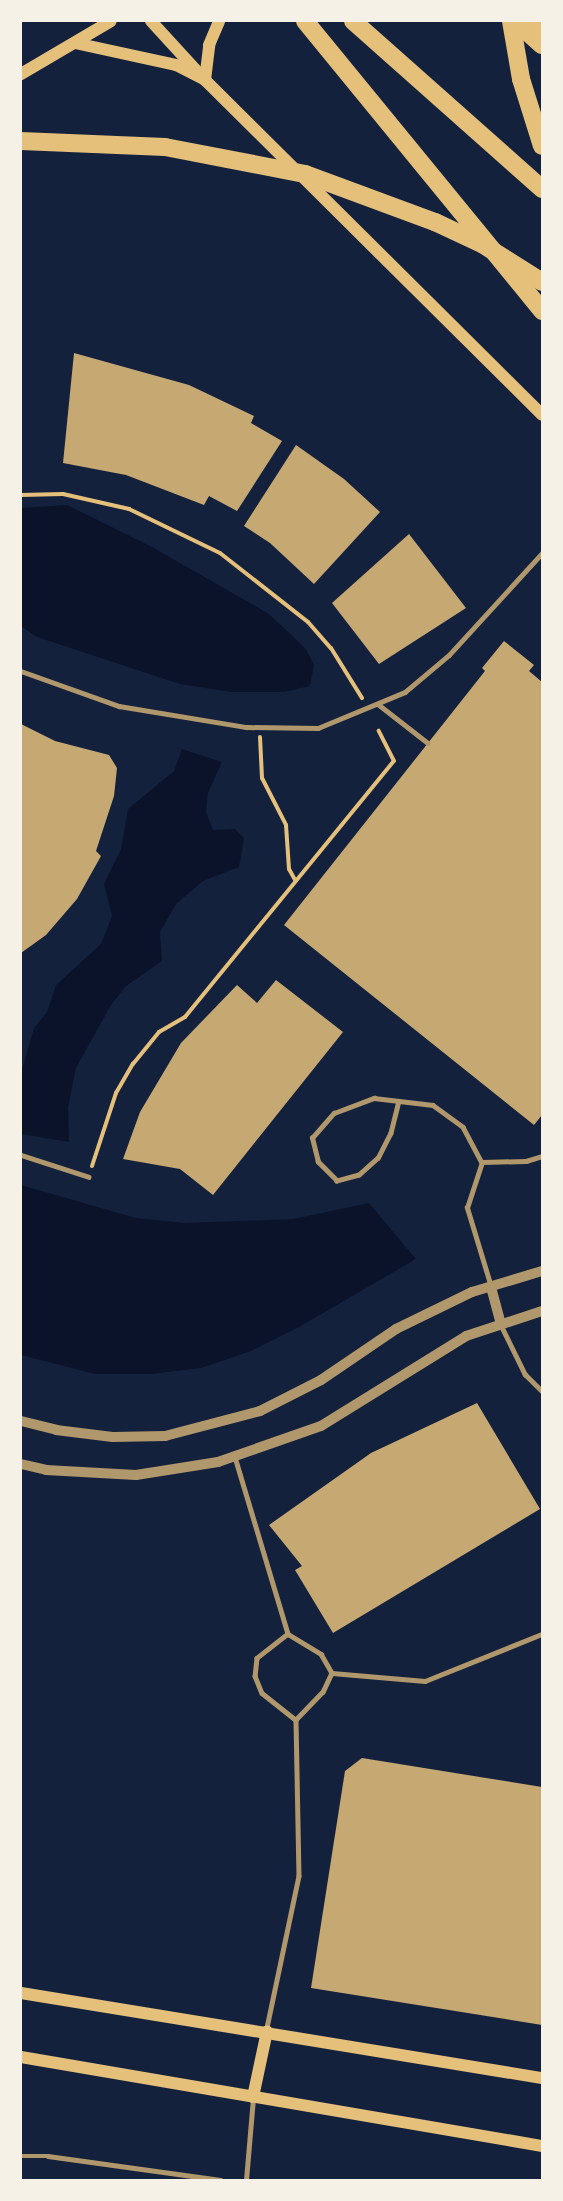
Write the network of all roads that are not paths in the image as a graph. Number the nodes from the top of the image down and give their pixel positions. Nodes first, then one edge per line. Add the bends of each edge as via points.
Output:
1 (111, 21) edge
2 (151, 21) edge
3 (219, 21) edge
4 (305, 21) edge
5 (353, 21) edge
6 (513, 21) edge
7 (534, 21) edge
8 (542, 25) edge
9 (75, 43) junction
10 (542, 45) edge
11 (21, 74) edge
12 (205, 80) junction
13 (21, 141) edge
14 (542, 146) edge
15 (542, 189) edge
16 (542, 282) edge
17 (542, 310) edge
18 (542, 416) edge
19 (542, 553) edge
20 (21, 671) edge
21 (378, 704) junction
22 (428, 744) dead end
23 (399, 1101) junction
24 (21, 1155) edge
25 (542, 1156) edge
26 (482, 1162) junction
27 (89, 1177) road end
28 (542, 1271) edge
29 (491, 1287) junction
30 (542, 1311) edge
31 (501, 1324) junction
32 (542, 1391) edge
33 (21, 1421) edge
34 (235, 1457) junction
35 (21, 1464) edge
36 (288, 1634) junction
37 (542, 1634) edge
38 (332, 1673) junction
39 (296, 1720) junction
40 (21, 1993) edge
41 (267, 2031) junction
42 (21, 2057) edge
43 (542, 2078) edge
44 (253, 2097) junction
45 (542, 2146) edge
46 (21, 2156) edge
47 (220, 2180) edge
48 (246, 2180) edge

1 - 9 main road
2 - 12 main road
3 - 12 main road via 209,45
4 - 17 highway
5 - 15 highway
6 - 10 highway
6 - 14 highway via 521,79
7 - 8 highway
9 - 11 main road
9 - 12 main road via 176,65
12 - 18 main road
13 - 16 highway via 81,140 165,147 305,174 435,222 483,244
19 - 21 lane via 449,655 405,692
20 - 21 lane via 119,706 260,727 318,728
21 - 22 lane
23 - 23 lane via 374,1098 334,1113 312,1138 318,1162 338,1181 359,1174 378,1158 391,1133
23 - 26 lane via 433,1105 463,1127
24 - 27 lane
25 - 26 lane via 526,1161
26 - 29 lane via 467,1208
28 - 29 street
29 - 31 street
29 - 33 street via 396,1329 321,1380 260,1411 165,1436 113,1437
30 - 31 street
31 - 32 lane via 525,1374
31 - 34 street via 466,1336 321,1426
34 - 35 street via 136,1475 46,1470
34 - 36 lane
36 - 38 lane via 321,1654
36 - 39 lane via 258,1658 255,1676 262,1693
37 - 38 lane via 425,1681
38 - 39 lane via 323,1692
39 - 41 lane via 299,1876
40 - 41 main road
41 - 43 main road
41 - 44 main road
42 - 44 main road
44 - 45 main road
44 - 48 lane
46 - 47 lane via 48,2156

